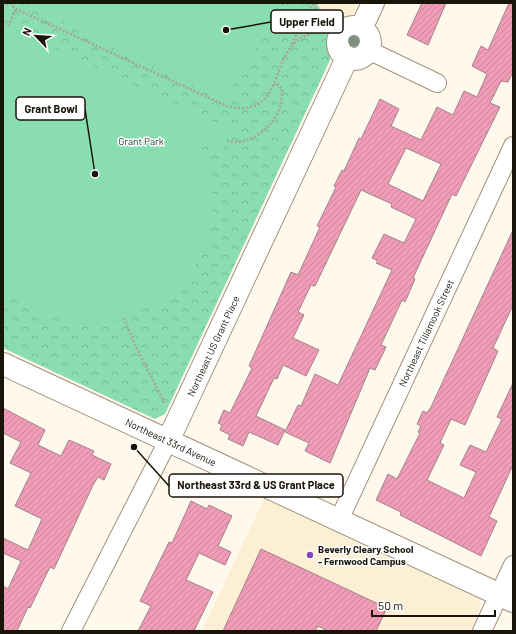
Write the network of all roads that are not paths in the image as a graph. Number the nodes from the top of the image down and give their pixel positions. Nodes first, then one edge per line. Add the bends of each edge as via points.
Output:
1 (373, 3) edge
2 (361, 29) junction
3 (368, 50) junction
4 (347, 58) junction
5 (437, 83) dead end
6 (513, 146) edge
7 (3, 364) edge
8 (168, 441) junction
9 (338, 520) junction
10 (513, 565) edge
11 (506, 598) edge
12 (71, 631) edge
13 (482, 631) edge

1 - 2 street
2 - 3 street via 369,37
2 - 4 street via 350,27 334,33 338,47
3 - 4 street via 359,58
3 - 5 street
4 - 8 street, Northeast US Grant Place
6 - 9 street, Northeast Tillamook Street
7 - 8 street, Northeast 33rd Avenue
8 - 9 street, Northeast 33rd Avenue
8 - 12 street, Northeast US Grant Place
9 - 11 street, Northeast 33rd Avenue
10 - 11 street
11 - 13 street

